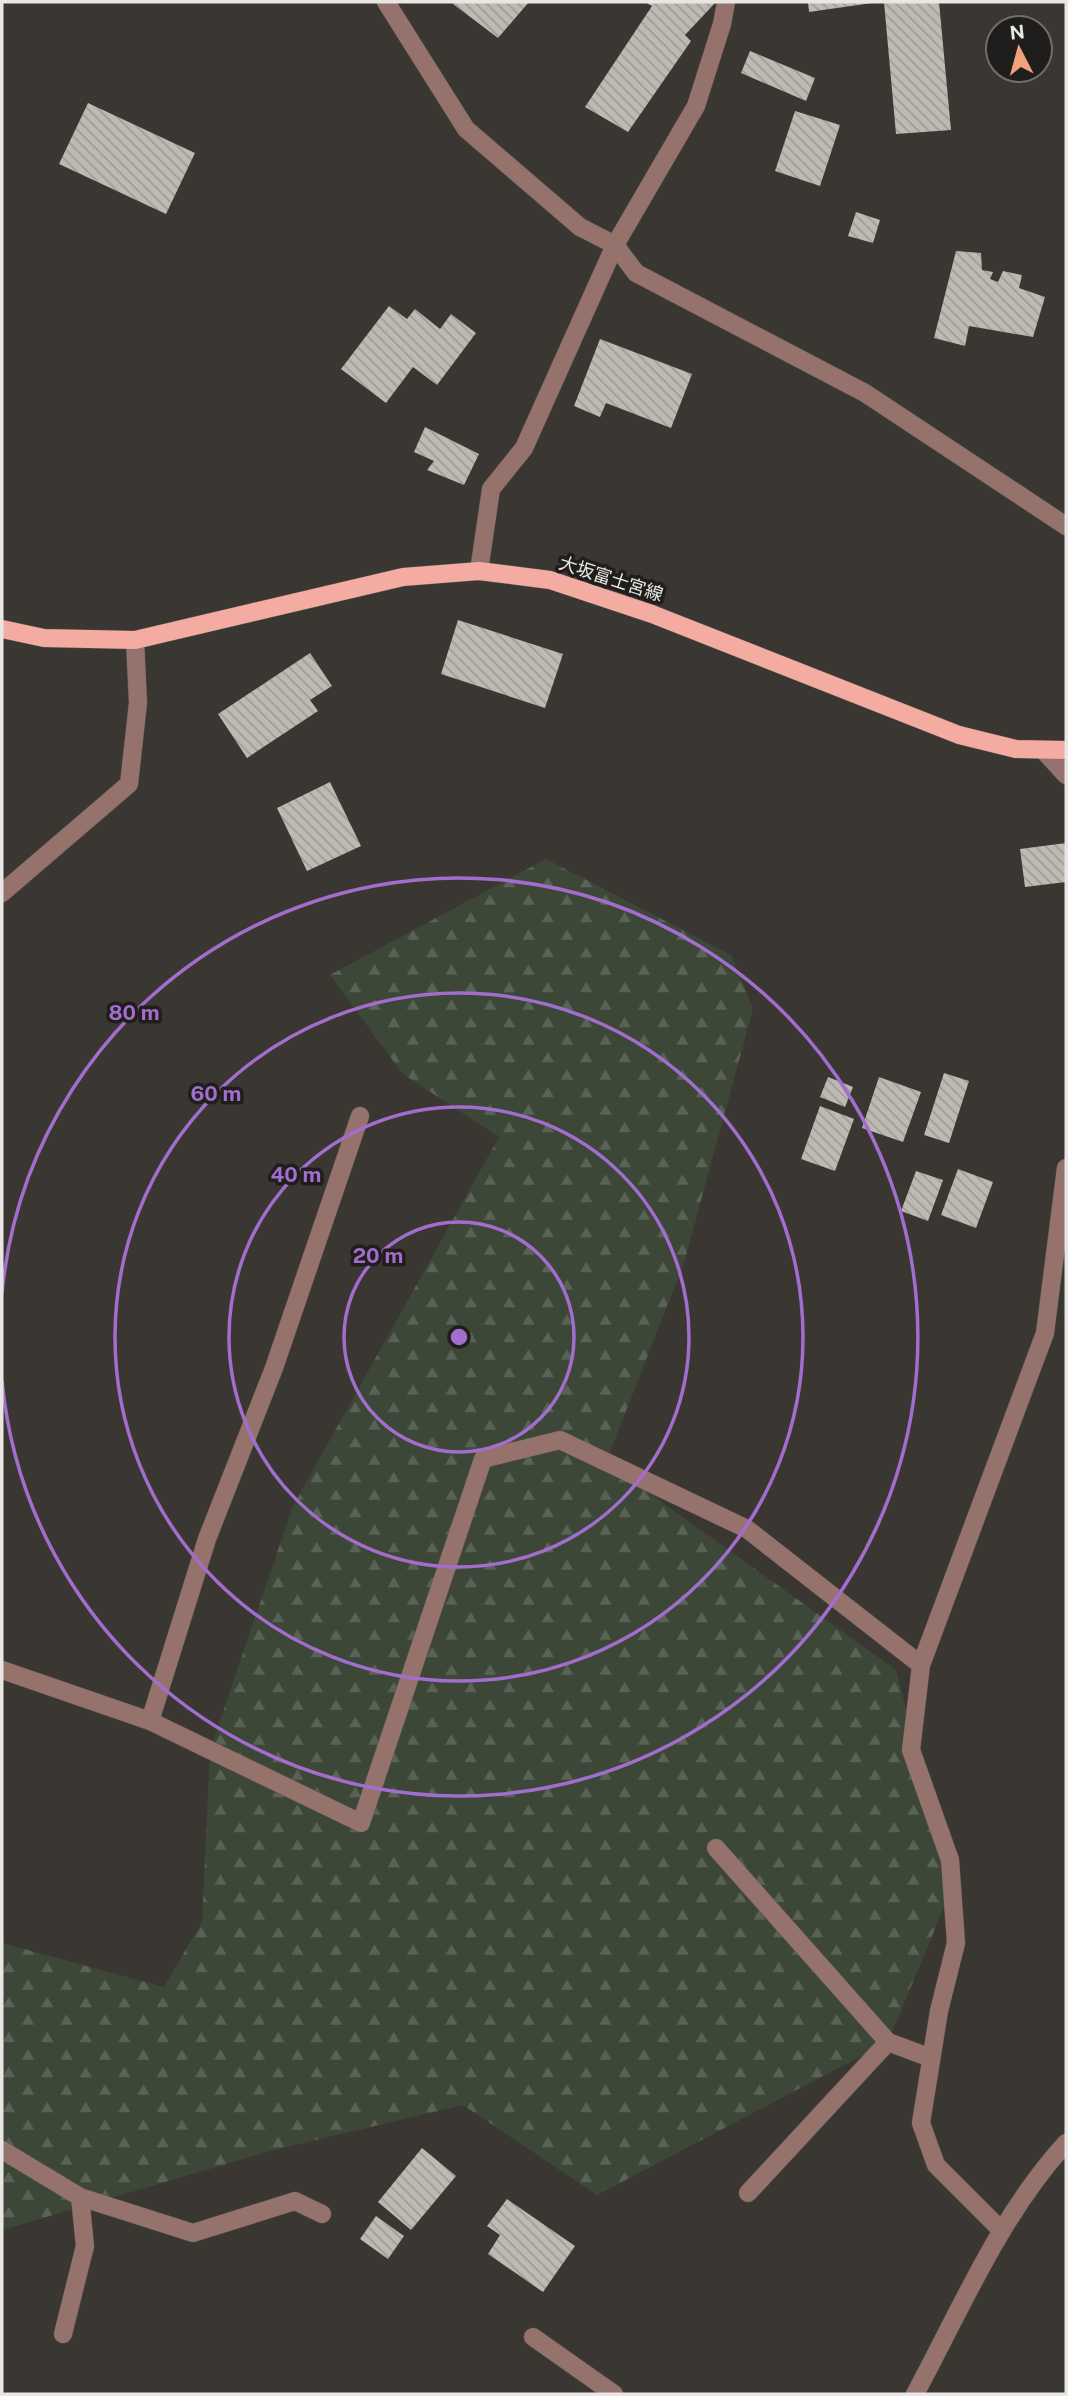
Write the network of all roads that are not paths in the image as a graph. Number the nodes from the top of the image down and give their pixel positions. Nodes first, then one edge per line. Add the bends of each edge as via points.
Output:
1 (386, 2) edge
2 (726, 2) edge
3 (615, 246) junction
4 (1066, 526) edge
5 (479, 571) junction
6 (2, 629) edge
7 (135, 640) junction
8 (1066, 750) edge
9 (1045, 752) junction
10 (1066, 775) edge
11 (2, 893) edge
12 (360, 1116) dead end
13 (1066, 1168) edge
14 (921, 1665) junction
15 (2, 1670) edge
16 (150, 1721) junction
17 (716, 1848) dead end
18 (888, 2042) junction
19 (931, 2058) junction
20 (1066, 2143) edge
21 (2, 2150) edge
22 (748, 2193) dead end
23 (80, 2197) junction
24 (322, 2214) dead end
25 (1002, 2231) junction
26 (63, 2334) dead end
27 (533, 2337) dead end
28 (614, 2394) edge
29 (915, 2394) edge

1 - 3 street via 466,129 580,227
2 - 3 street via 696,106
3 - 4 street via 636,273 865,393
3 - 5 street via 524,448 491,489
5 - 7 main road, 大坂富士宮線 via 403,577
5 - 9 main road, 大坂富士宮線 via 550,580 652,614 959,735 1016,750
6 - 7 main road, 大坂富士宮線 via 44,638
7 - 11 street via 138,703 129,784
8 - 9 main road, 大坂富士宮線
9 - 10 street
12 - 16 street via 274,1368 207,1539
13 - 14 street via 1045,1333
14 - 16 street via 747,1529 560,1440 484,1459 361,1823
14 - 19 street via 911,1750 950,1860 956,1943
15 - 16 street
17 - 18 street
18 - 19 street
18 - 22 street
19 - 25 street via 921,2123 936,2165
20 - 25 street
21 - 23 street
23 - 24 street via 193,2233 295,2201
23 - 26 street via 85,2246
25 - 29 street
27 - 28 street

